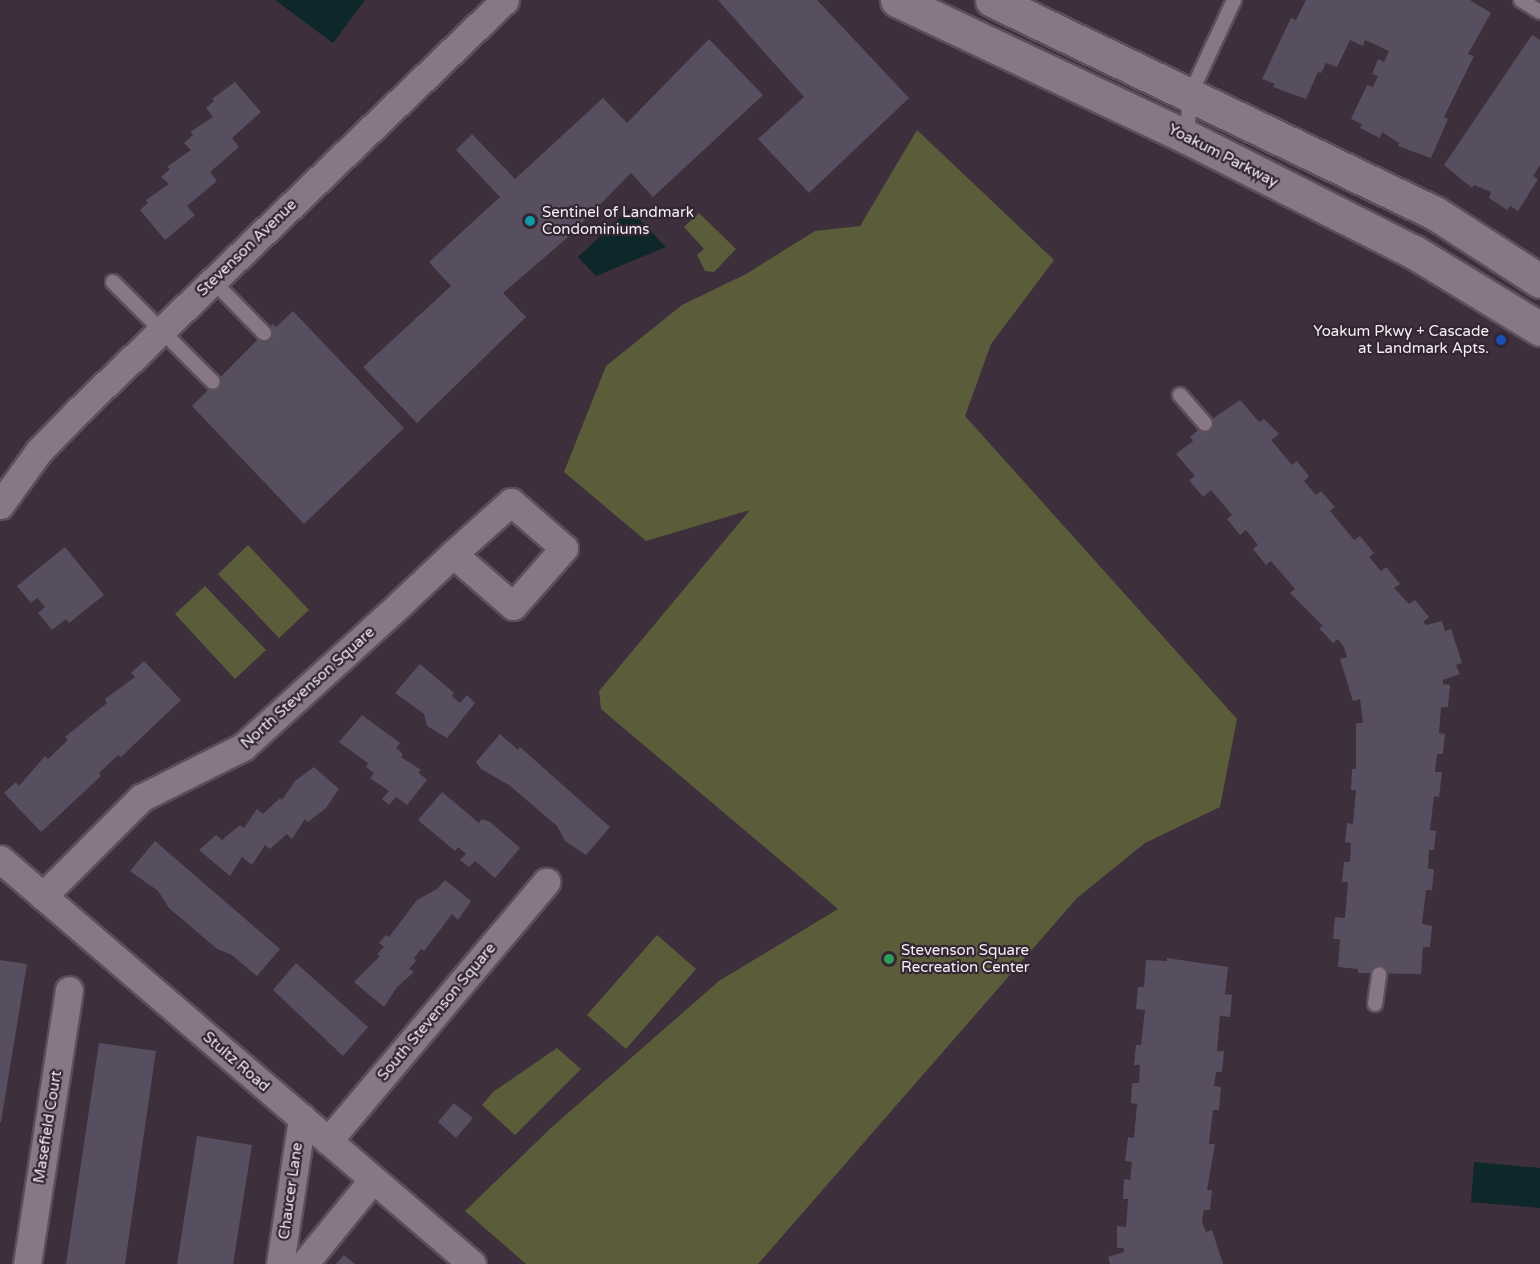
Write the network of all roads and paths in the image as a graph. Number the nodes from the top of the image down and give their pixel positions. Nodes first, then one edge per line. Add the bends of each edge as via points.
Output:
1 (505, 0) edge
2 (897, 0) edge
3 (992, 0) edge
4 (1234, 0) edge
5 (1521, 0) edge
6 (1540, 12) edge
7 (1190, 95) junction
8 (1187, 137) junction
9 (213, 281) junction
10 (1540, 281) edge
11 (113, 282) dead end
12 (164, 329) junction
13 (1540, 329) edge
14 (264, 333) dead end
15 (213, 382) dead end
16 (1180, 395) dead end
17 (1204, 424) dead end
18 (0, 505) edge
19 (453, 555) dead end
20 (0, 859) edge
21 (546, 882) dead end
22 (43, 896) junction
23 (1378, 975) dead end
24 (69, 990) dead end
25 (1375, 1004) dead end
26 (302, 1118) junction
27 (328, 1141) junction
28 (373, 1179) junction
29 (27, 1264) edge
30 (280, 1264) edge
31 (304, 1264) edge
32 (472, 1264) edge

1 - 9 street, Stevenson Avenue
2 - 8 street, Yoakum Parkway
3 - 7 street
4 - 7 lane
5 - 6 lane
7 - 8 lane
7 - 10 street via 1435,213
8 - 13 street, Yoakum Parkway via 1414,252
9 - 12 street, Stevenson Avenue
9 - 14 lane
11 - 12 lane
12 - 15 lane
12 - 18 street, Stevenson Avenue via 39,451
16 - 17 lane
19 - 22 street, North Stevenson Square via 243,747 141,798
20 - 22 street, Stultz Road
21 - 27 street, South Stevenson Square
22 - 26 street, Stultz Road
23 - 25 lane
24 - 29 street, Masefield Court
26 - 27 street, Stultz Road
26 - 30 street, Chaucer Lane
27 - 28 street, Stultz Road
28 - 31 street
28 - 32 street, Stultz Road

